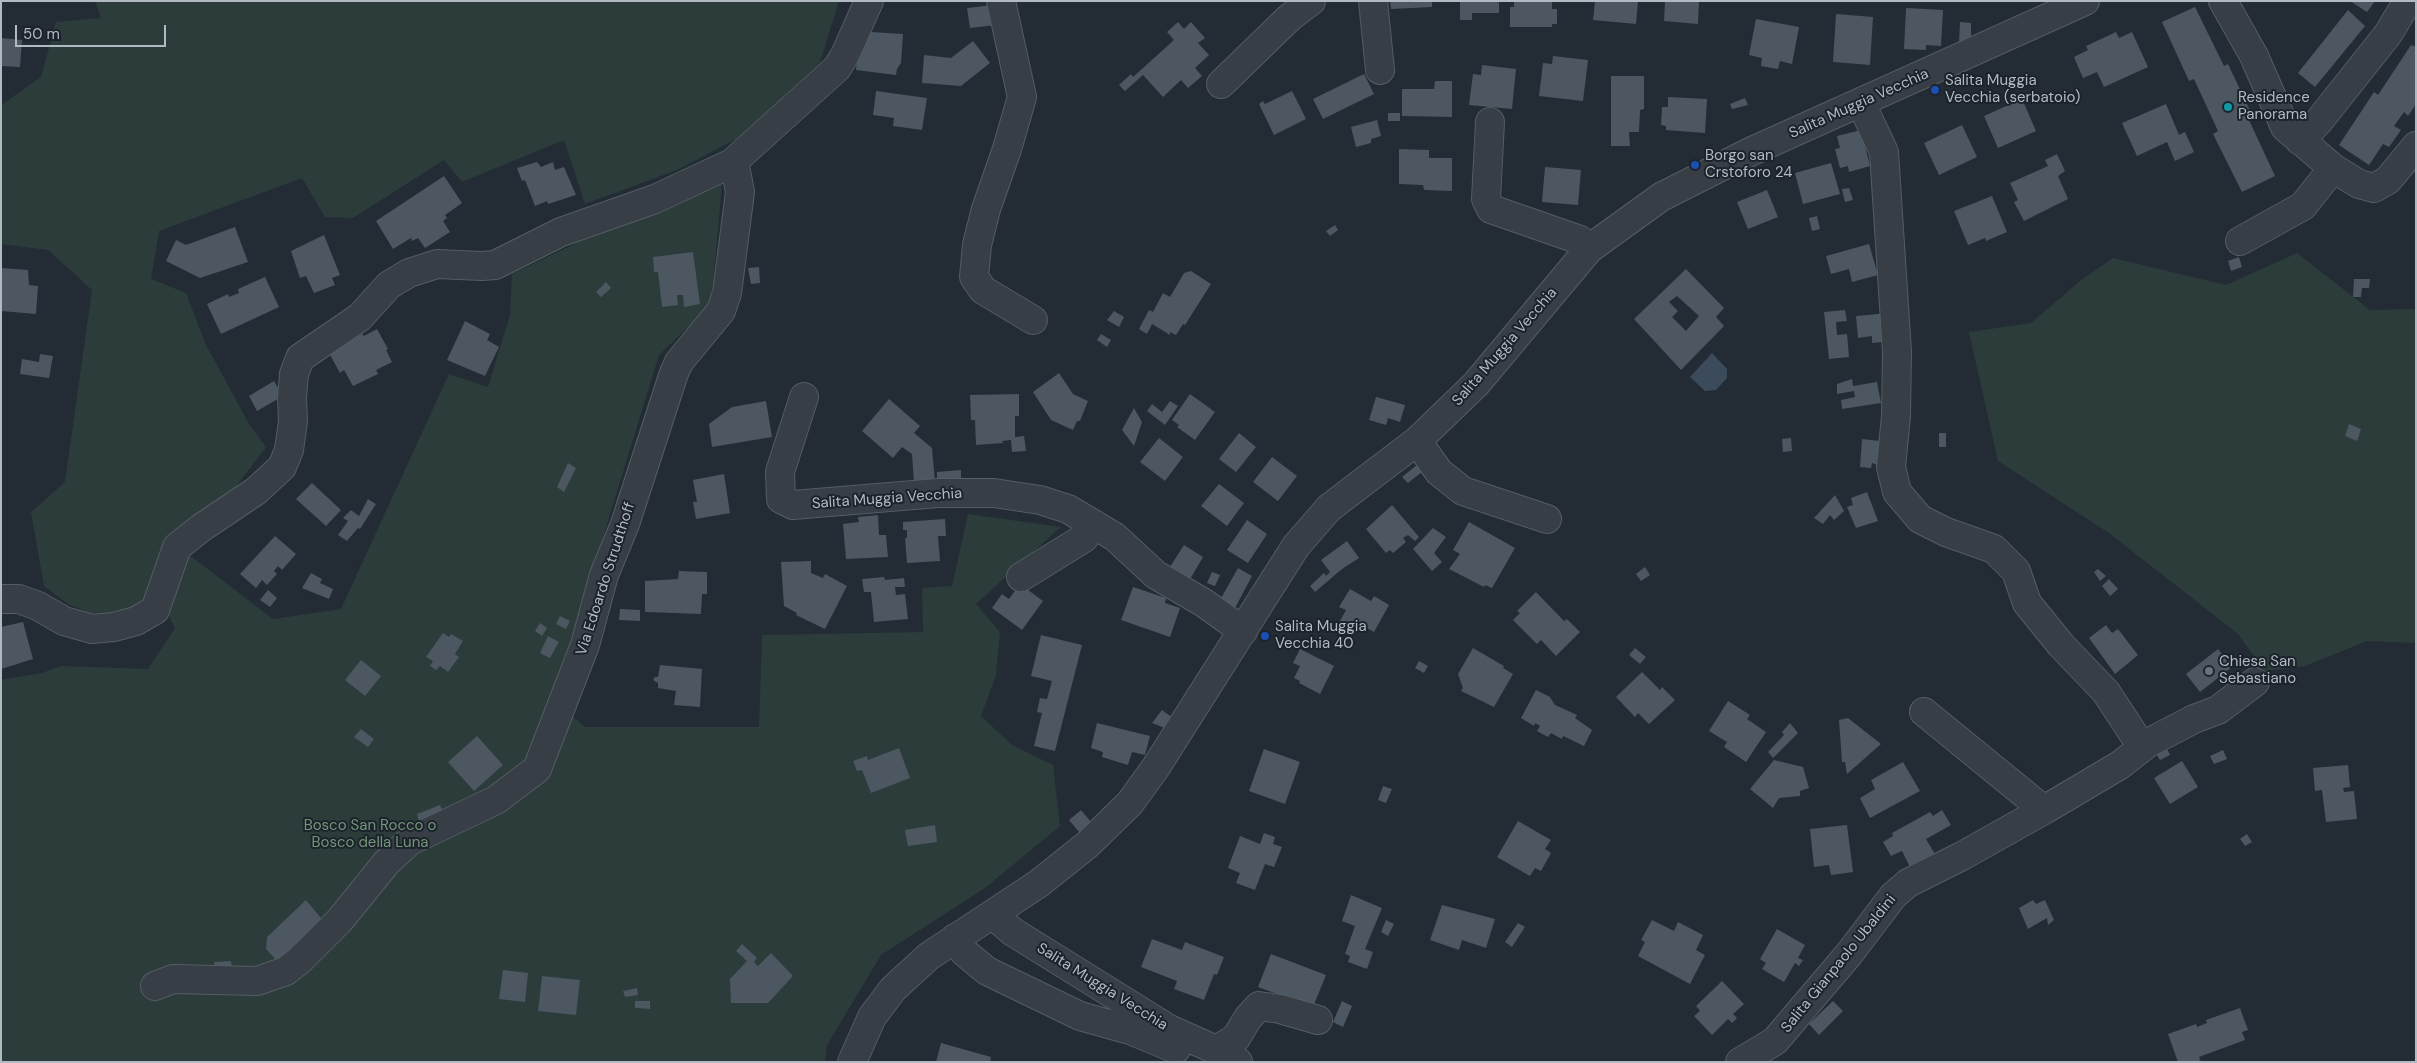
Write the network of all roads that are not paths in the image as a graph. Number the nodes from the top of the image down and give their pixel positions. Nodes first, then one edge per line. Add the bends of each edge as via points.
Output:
1 (869, 1) edge
2 (1001, 1) edge
3 (1311, 1) edge
4 (1373, 1) edge
5 (2085, 1) edge
6 (2223, 1) edge
7 (2408, 1) edge
8 (1380, 70) dead end
9 (1221, 84) dead end
10 (1861, 103) junction
11 (1490, 122) dead end
12 (2300, 141) junction
13 (2416, 146) edge
14 (732, 163) junction
15 (2333, 168) junction
16 (2240, 241) dead end
17 (1589, 249) junction
18 (1033, 320) dead end
19 (804, 397) dead end
20 (1416, 441) junction
21 (1547, 518) dead end
22 (1094, 524) junction
23 (1021, 577) dead end
24 (1, 599) edge
25 (1243, 630) junction
26 (2255, 682) dead end
27 (1924, 712) dead end
28 (2142, 747) junction
29 (2044, 810) junction
30 (993, 915) junction
31 (955, 938) junction
32 (155, 986) dead end
33 (1318, 1020) dead end
34 (1219, 1058) edge
35 (852, 1062) edge
36 (1740, 1062) edge

1 - 14 street via 837,68
2 - 18 street via 1022,97 986,209 977,245 974,276 983,290
3 - 9 street
4 - 8 street
5 - 10 street, Salita Muggia Vecchia
6 - 12 street via 2254,56 2285,126
7 - 12 street via 2388,34
10 - 17 street, Salita Muggia Vecchia via 1750,152 1661,197
10 - 28 street via 1884,152 1885,162 1897,352 1891,467 1897,492 1920,519 1994,549 2016,570 2026,603 2106,692
11 - 17 street via 1486,199 1491,209 1580,240
12 - 15 street
13 - 15 street via 2388,180 2374,188 2359,184
14 - 24 street via 655,198 561,232 495,265 437,264 409,273 389,285 360,318 300,358 294,374 289,450 282,468 256,491 177,547 155,610 136,621 92,629 64,622 38,606 18,599
14 - 32 street, Via Edoardo Strudthoff via 740,192 727,293 721,311 679,362 674,373 604,575 585,645 537,769 496,800 410,841 387,862 340,920 286,971 257,981 173,980
15 - 16 street via 2303,206
17 - 20 street, Salita Muggia Vecchia via 1476,384
19 - 22 street, Salita Muggia Vecchia via 780,472 781,499 792,505 938,493 994,493 1040,500 1068,509
20 - 21 street via 1438,472 1463,491
20 - 25 street, Salita Muggia Vecchia via 1329,508 1296,546
22 - 23 street via 1084,538
22 - 25 street, Salita Muggia Vecchia via 1115,537 1156,575
25 - 30 street, Salita Muggia Vecchia via 1156,767 1130,802 1080,851
26 - 28 street, Salita Gianpaolo Ubaldini via 2218,710 2170,730
27 - 29 street
28 - 29 street, Salita Gianpaolo Ubaldini via 2120,765
29 - 36 street, Salita Gianpaolo Ubaldini via 1908,883 1893,896 1843,962 1775,1041
30 - 31 street, Salita Muggia Vecchia
30 - 34 street, Salita Muggia Vecchia via 1013,932
31 - 34 street, Salita Muggia Vecchia via 964,952 987,971 1080,1016
31 - 35 street, Salita Muggia Vecchia via 929,956 893,989 872,1018
33 - 34 street via 1259,1006

